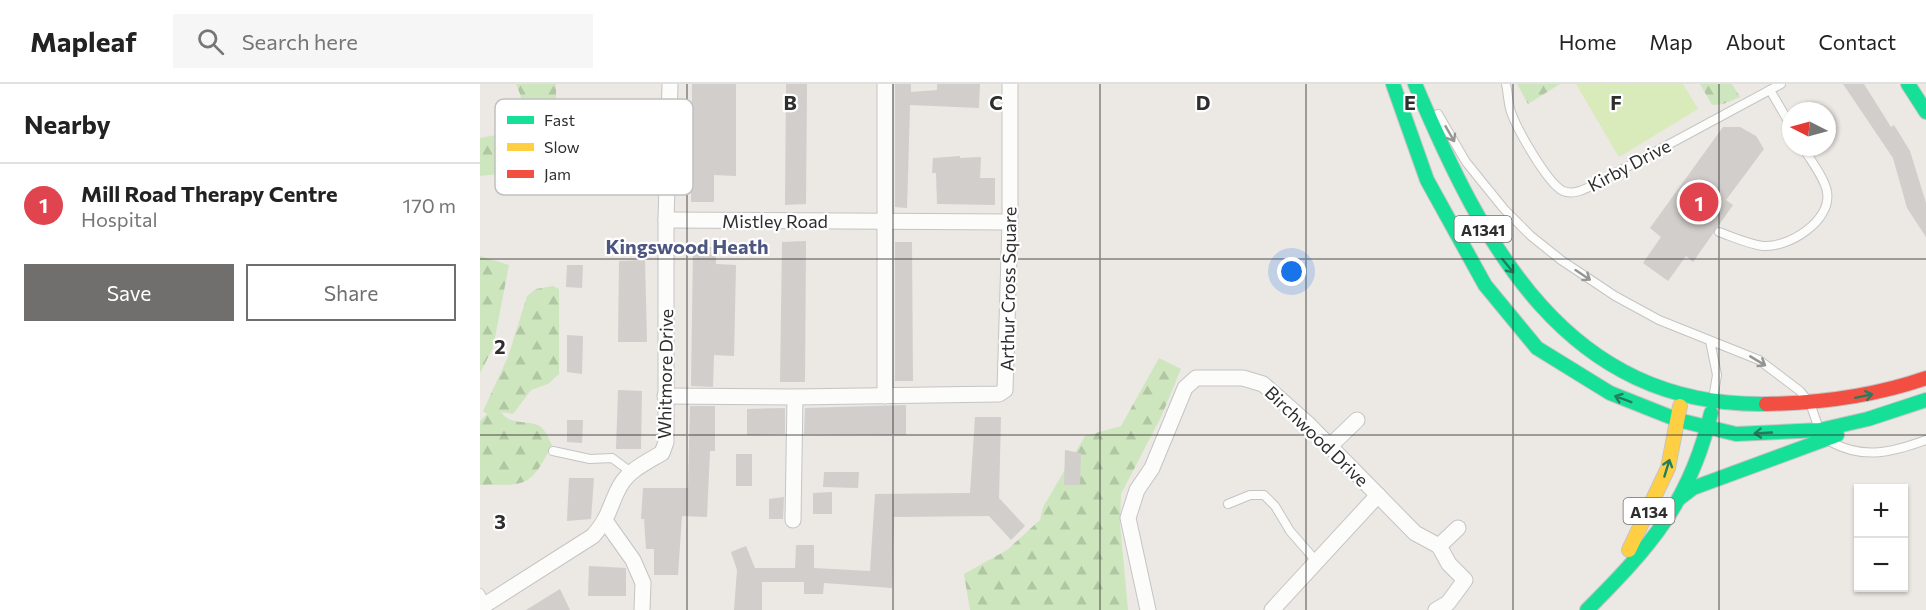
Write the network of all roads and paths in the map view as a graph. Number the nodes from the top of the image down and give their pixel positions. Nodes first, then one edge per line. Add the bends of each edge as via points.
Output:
1 (670, 84) edge
2 (885, 84) edge
3 (1010, 84) edge
4 (1393, 84) edge
5 (1415, 84) edge
6 (1420, 84) edge
7 (1506, 84) edge
8 (1781, 84) edge
9 (1908, 84) edge
10 (1770, 90) junction
11 (670, 99) edge
12 (1782, 111) edge
13 (1926, 112) edge
14 (1808, 156) edge
15 (667, 195) edge
16 (666, 220) junction
17 (884, 222) junction
18 (1010, 222) junction
19 (1719, 232) dead end
20 (1710, 341) junction
21 (1926, 378) edge
22 (665, 396) junction
23 (885, 396) junction
24 (1682, 396) junction
25 (795, 398) junction
26 (1926, 400) edge
27 (1713, 403) junction
28 (1810, 403) junction
29 (1357, 420) dead end
30 (1678, 420) junction
31 (1707, 428) junction
32 (1824, 435) junction
33 (1926, 441) edge
34 (1329, 447) junction
35 (553, 451) dead end
36 (631, 472) junction
37 (1378, 495) junction
38 (1680, 498) junction
39 (1228, 504) dead end
40 (793, 520) dead end
41 (606, 522) junction
42 (1458, 528) dead end
43 (1439, 546) junction
44 (1317, 562) junction
45 (1602, 595) junction
46 (482, 601) edge
47 (642, 610) edge
48 (1148, 610) edge
49 (1272, 610) edge
50 (1436, 610) edge
51 (1587, 610) edge

1 - 11 street, Whitmore Drive
2 - 17 street
3 - 18 street, Arthur Cross Square
30 -> 4 main road, A1341 via 1610,393 1537,348 1485,285 1466,254 1427,180
5 -> 24 main road, A1341 via 1431,126 1480,224 1503,260 1561,330 1619,372
6 -> 20 lane via 1466,162 1531,236 1615,296
7 - 10 lane, Kirby Drive via 1513,117 1534,155 1562,190 1572,193
8 - 10 lane, Kirby Drive
9 - 13 main road
10 - 12 lane
14 - 19 lane via 1827,190 1827,204 1817,221 1783,244 1764,246
15 - 16 street, Whitmore Drive
16 - 17 street, Mistley Road
16 - 22 street, Whitmore Drive
17 - 18 street, Mistley Road
17 - 23 street
18 - 23 street, Arthur Cross Square via 1005,390 999,394
20 - 27 lane via 1717,375
20 -> 28 lane via 1759,360
28 -> 21 main road via 1863,397
22 - 25 street, Arthur Cross Square
22 - 36 street, Whitmore Drive via 666,442 662,453
23 - 25 street, Arthur Cross Square
24 - 27 main road, A1341
24 - 30 main road, A134
25 - 40 street
26 - 32 main road, A134
27 - 28 main road
27 - 31 main road, A134
28 - 32 lane
29 - 34 street
30 - 31 main road, A1341
45 -> 30 main road, A134 via 1629,551 1664,479
32 -> 31 main road, A134 via 1736,434
31 - 38 main road, A134 via 1699,461
32 - 33 lane via 1841,447 1887,453
32 - 38 main road, A134 via 1701,485
34 - 37 street, Birchwood Drive
34 - 48 street, Birchwood Drive via 1263,384 1243,378 1196,378 1185,388 1152,468 1137,490 1128,518
35 - 36 lane via 590,459 612,458
36 - 41 street, Whitmore Drive via 620,485
37 - 43 street, Birchwood Drive via 1415,533
37 - 44 street
38 - 45 main road, A134 via 1638,556
39 - 44 lane via 1250,495 1264,495
41 - 46 street, Whitmore Drive via 593,536
41 - 47 street via 633,560 643,583
42 - 43 street
43 - 50 street, Birchwood Drive via 1465,580 1448,603
44 - 49 street
45 - 51 main road, A134

